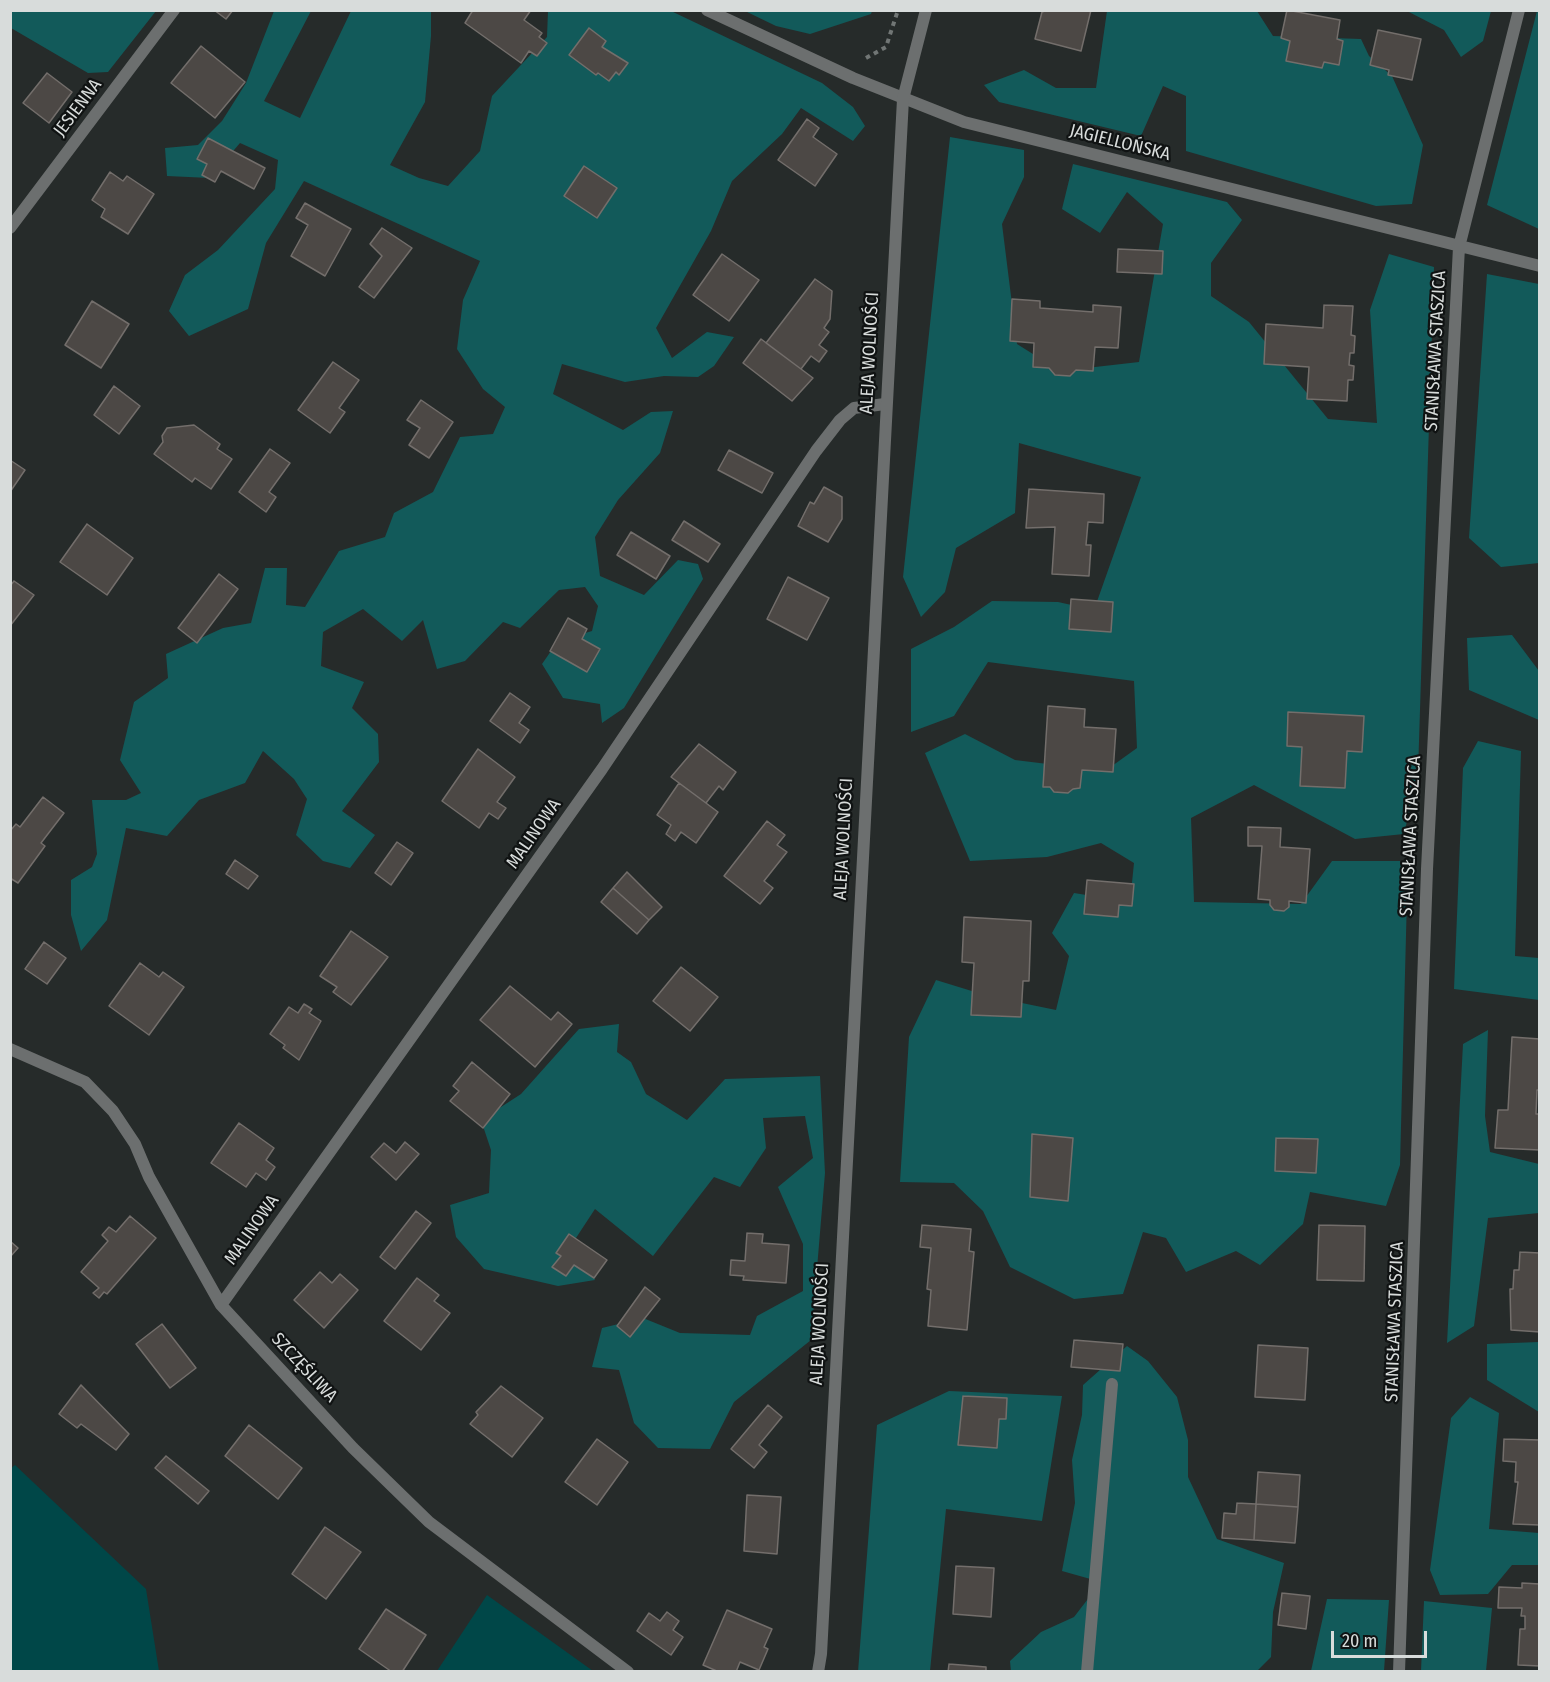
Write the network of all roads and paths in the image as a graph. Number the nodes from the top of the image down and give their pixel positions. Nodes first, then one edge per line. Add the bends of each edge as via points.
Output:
1 (174, 10) edge
2 (707, 10) edge
3 (898, 10) edge
4 (926, 10) edge
5 (1519, 10) edge
6 (853, 78) junction
7 (903, 99) junction
8 (10, 228) edge
9 (1460, 247) junction
10 (1539, 266) edge
11 (885, 404) junction
12 (10, 1049) edge
13 (221, 1305) junction
14 (1112, 1384) dead end
15 (627, 1671) edge
16 (818, 1671) edge
17 (1088, 1671) edge
18 (1399, 1671) edge

1 - 8 street, JESIENNA
2 - 6 street, JAGIELLOŃSKA
3 - 6 path via 886,47 859,62
4 - 7 street, ALEJA WOLNOŚCI
5 - 9 street, STANISŁAWA STASZICA
6 - 7 street, JAGIELLOŃSKA
7 - 9 street, JAGIELLOŃSKA via 964,122
7 - 11 street, ALEJA WOLNOŚCI
9 - 10 street, JAGIELLOŃSKA
9 - 18 street, STANISŁAWA STASZICA via 1427,869
11 - 13 street, MALINOWA via 854,408 816,451 602,769
11 - 16 street, ALEJA WOLNOŚCI
12 - 13 street, SZCZĘŚLIWA via 85,1082 112,1112 135,1144 149,1177
13 - 15 street, SZCZĘŚLIWA via 353,1448 429,1522
14 - 17 street

